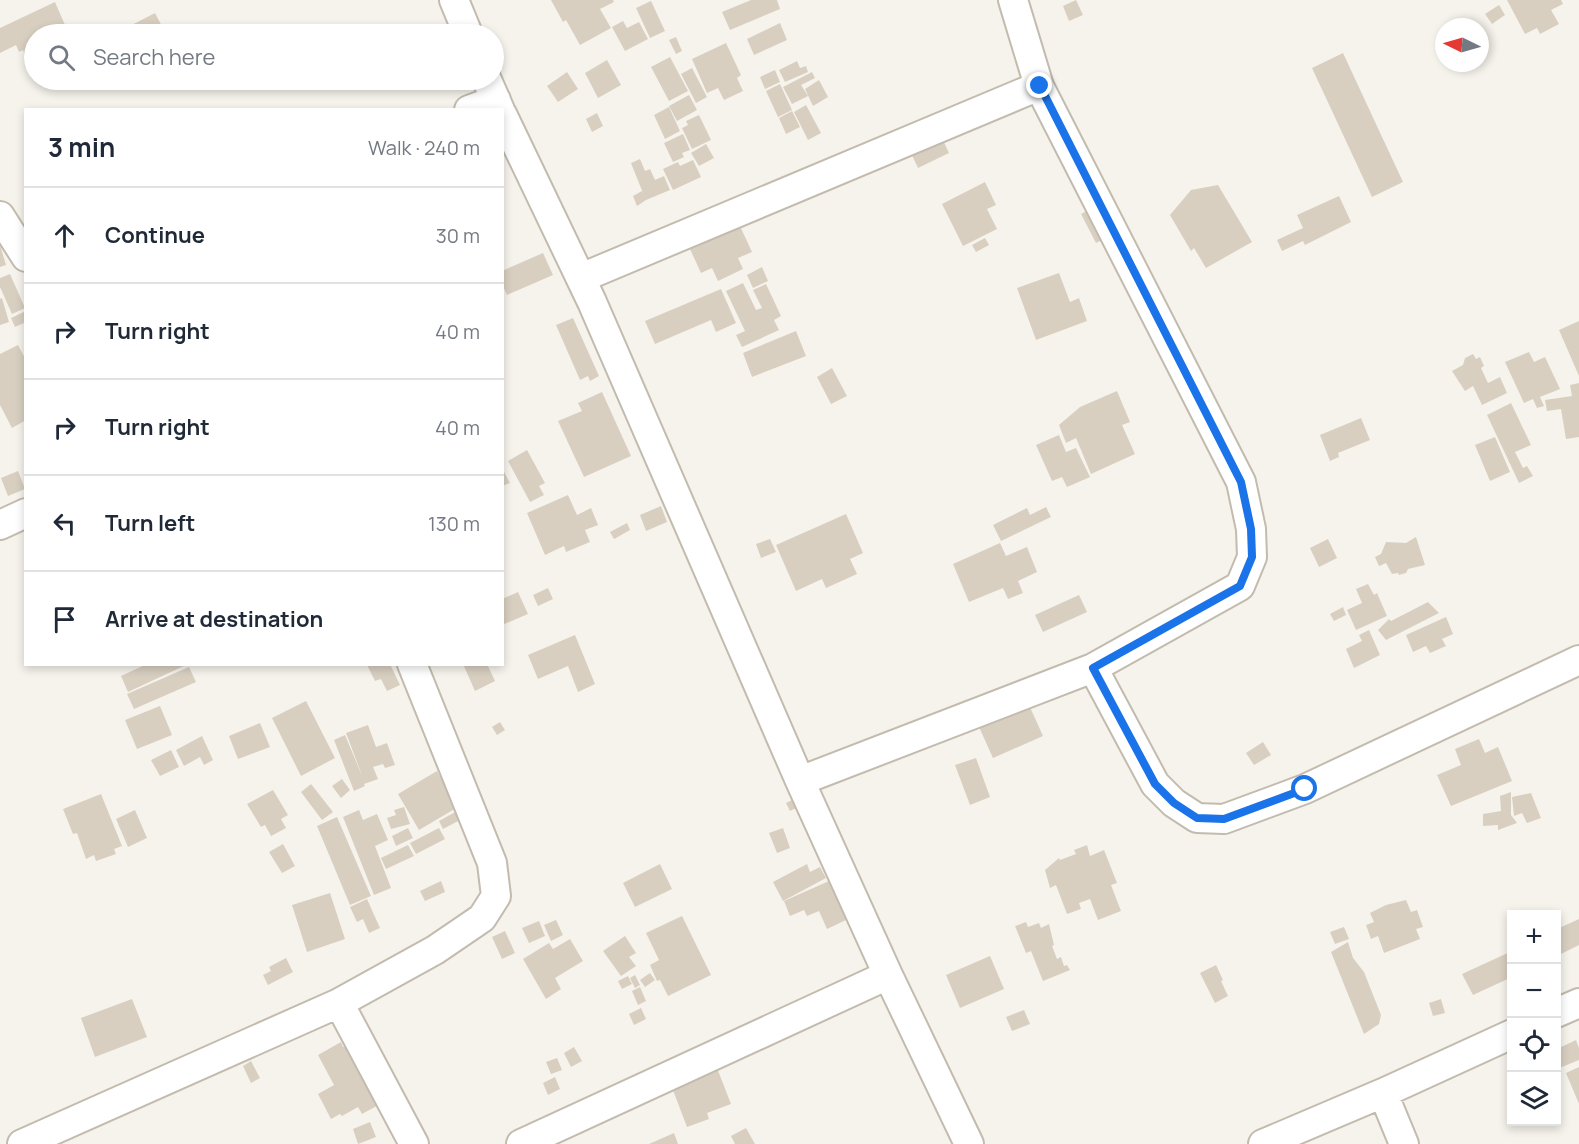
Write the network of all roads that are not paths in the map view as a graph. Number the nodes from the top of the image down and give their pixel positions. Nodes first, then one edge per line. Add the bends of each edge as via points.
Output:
1 (453, 0) edge
2 (1013, 0) edge
3 (464, 24) edge
4 (1040, 86) junction
5 (496, 101) edge
6 (475, 108) edge
7 (504, 118) edge
8 (0, 216) edge
9 (24, 254) edge
10 (581, 278) junction
11 (24, 514) edge
12 (0, 525) edge
13 (1579, 660) edge
14 (413, 666) edge
15 (1093, 668) junction
16 (800, 781) junction
17 (888, 975) junction
18 (339, 1003) junction
19 (1579, 1003) edge
20 (1561, 1011) edge
21 (1507, 1036) edge
22 (1383, 1093) junction
23 (22, 1144) edge
24 (414, 1144) edge
25 (521, 1144) edge
26 (969, 1144) edge
27 (1263, 1144) edge
28 (1404, 1144) edge

1 - 3 street
2 - 4 street
4 - 10 street
4 - 15 street via 1241,482 1251,529 1252,557 1240,586
5 - 6 street
7 - 10 street
8 - 9 street
10 - 16 street
11 - 12 street
13 - 15 street via 1305,789 1224,819 1197,818 1155,784
14 - 18 street via 492,863 496,896 482,918 435,950
15 - 16 street
16 - 17 street
17 - 25 street
17 - 26 street
18 - 23 street
18 - 24 street
19 - 20 street
21 - 22 street
22 - 27 street
22 - 28 street

